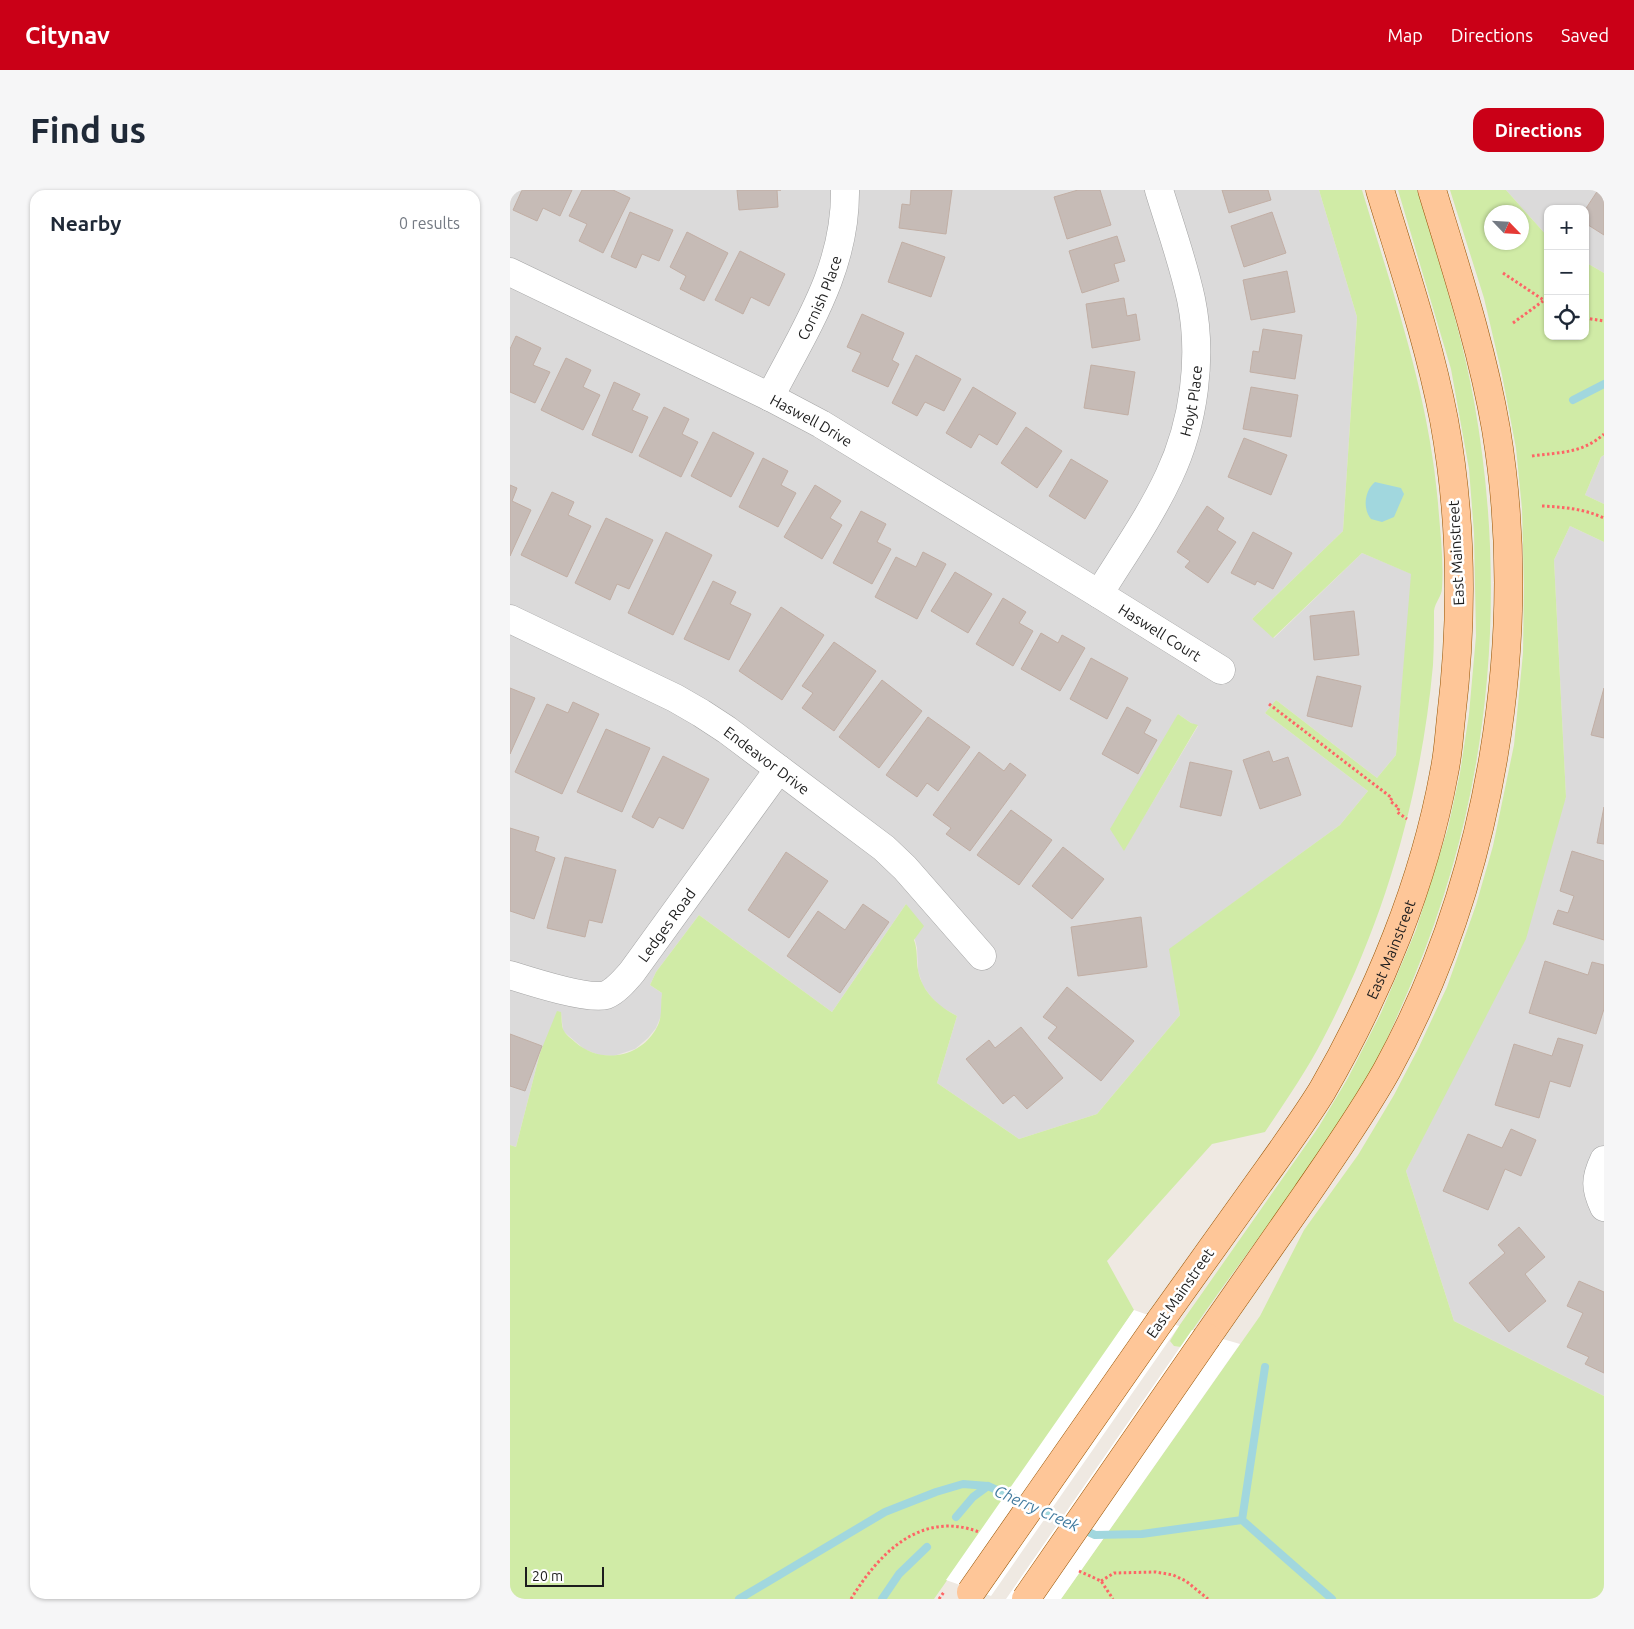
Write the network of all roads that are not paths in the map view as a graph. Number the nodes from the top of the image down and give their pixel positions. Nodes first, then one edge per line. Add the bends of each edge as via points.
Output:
1 (845, 190) edge
2 (1160, 190) edge
3 (1380, 190) edge
4 (1432, 190) edge
5 (510, 272) edge
6 (770, 397) junction
7 (1100, 594) junction
8 (510, 619) edge
9 (1221, 670) dead end
10 (779, 769) junction
11 (982, 956) dead end
12 (510, 975) edge
13 (1604, 1160) edge
14 (1601, 1202) edge
15 (969, 1596) edge
16 (1026, 1599) edge

1 - 6 street, Cornish Place via 843,227 830,277
2 - 7 street, Hoyt Place via 1191,300 1195,326 1191,407 1187,430 1170,475
3 - 15 main road, East Mainstreet, bridge via 1436,384 1449,452 1457,535 1457,663 1444,771 1426,849 1384,966 1320,1094
4 - 16 main road, bridge via 1482,363 1496,431 1508,555 1507,641 1500,722 1467,870 1430,978 1388,1069 1341,1144
5 - 6 street, Haswell Drive
6 - 7 street, Haswell Drive via 860,446
7 - 9 street, Haswell Court
8 - 10 street, Endeavor Drive via 675,698 727,730
10 - 11 street, Endeavor Drive via 884,848
10 - 12 street, Ledges Road via 620,985 605,995 587,995
13 - 14 street via 1596,1185

